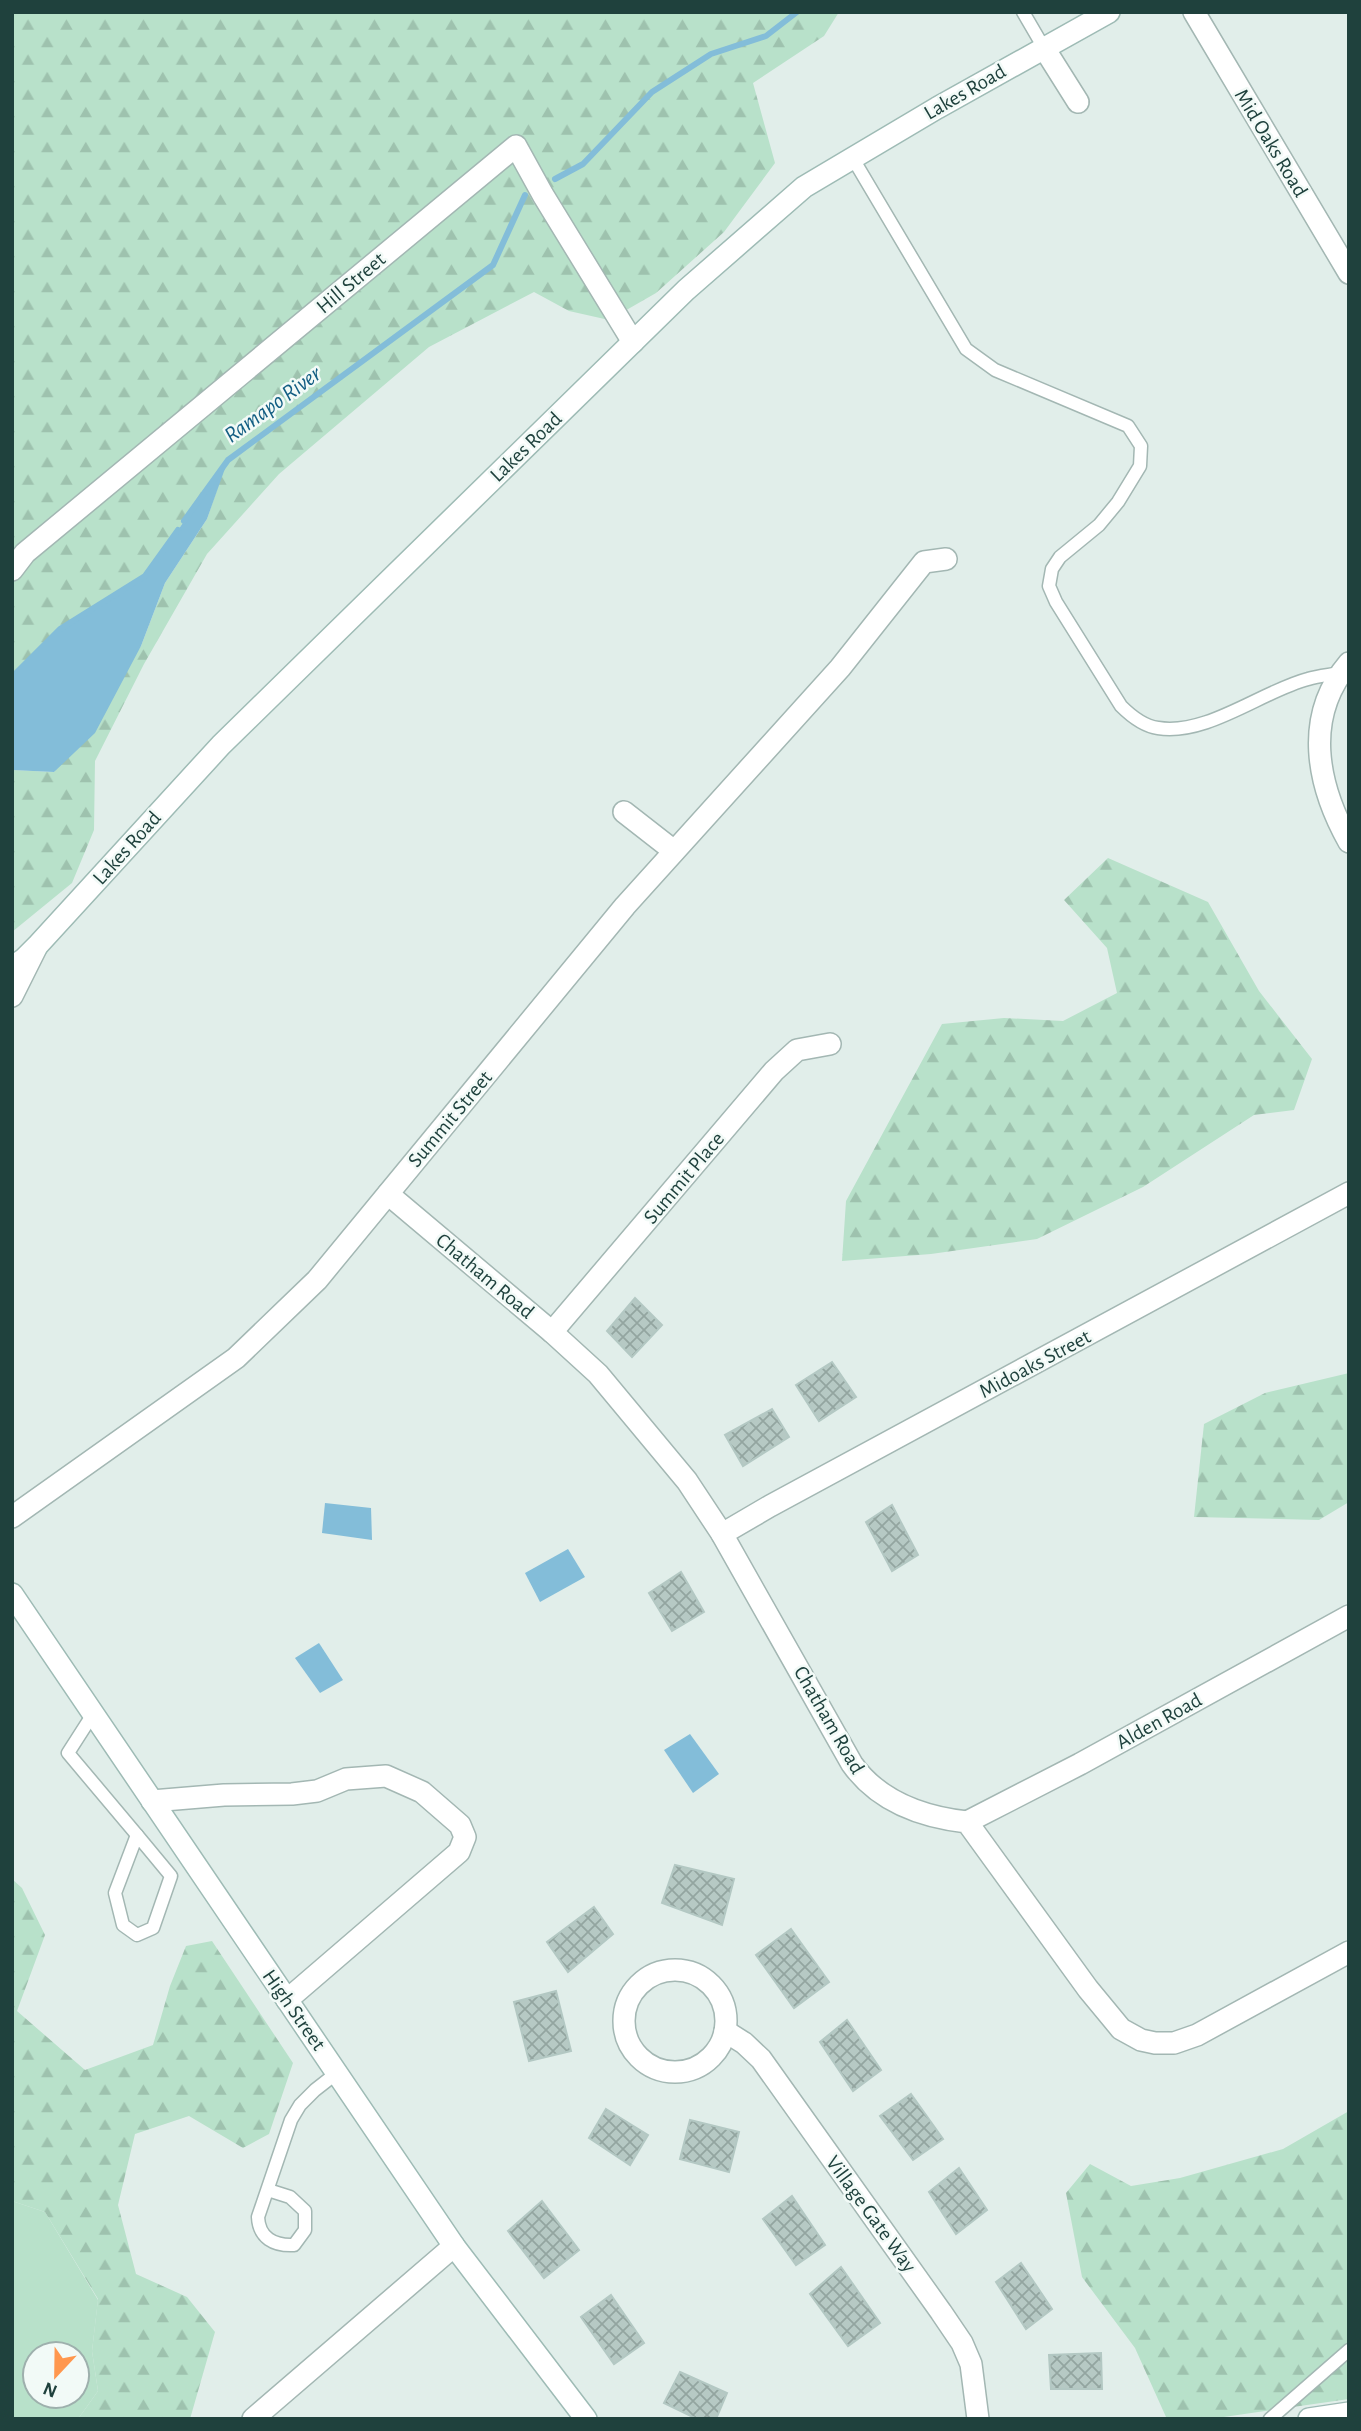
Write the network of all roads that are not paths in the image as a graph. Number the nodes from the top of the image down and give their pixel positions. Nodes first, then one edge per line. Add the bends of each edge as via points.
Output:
1 (1023, 12) edge
2 (1109, 12) edge
3 (1194, 12) edge
4 (1044, 48) junction
5 (1078, 102) dead end
6 (852, 157) junction
7 (1349, 273) edge
8 (633, 342) junction
9 (946, 559) dead end
10 (12, 570) edge
11 (1344, 668) edge
12 (624, 812) dead end
13 (1349, 842) edge
14 (674, 851) junction
15 (37, 946) junction
16 (12, 967) edge
17 (12, 996) edge
18 (830, 1044) dead end
19 (388, 1194) junction
20 (1349, 1194) edge
21 (552, 1332) junction
22 (12, 1517) edge
23 (722, 1534) junction
24 (15, 1605) edge
25 (1349, 1616) edge
26 (93, 1714) junction
27 (152, 1801) junction
28 (967, 1822) junction
29 (137, 1835) junction
30 (1349, 1952) edge
31 (287, 2000) junction
32 (725, 2031) junction
33 (338, 2072) junction
34 (268, 2190) junction
35 (454, 2246) junction
36 (1349, 2350) edge
37 (1349, 2413) edge
38 (253, 2419) edge
39 (586, 2419) edge
40 (978, 2419) edge
41 (1270, 2419) edge
42 (1309, 2419) edge

1 - 4 lane
2 - 4 street, Lakes Road
3 - 7 street, Mid Oaks Road
4 - 5 street
4 - 6 street, Lakes Road
6 - 8 street, Lakes Road via 804,187 685,290
6 - 11 lane via 966,349 995,370 1128,426 1141,446 1139,466 1118,502 1099,525 1060,557 1049,586 1121,706 1134,719 1156,729 1178,728
8 - 10 street, Hill Street via 516,146 25,554
8 - 15 street, Lakes Road via 222,745
9 - 14 street, Summit Street via 924,562 839,668
11 - 13 street via 1326,703 1319,761 1324,789
12 - 14 street
14 - 19 street, Summit Street
15 - 16 street, Lakes Road
15 - 17 street
18 - 21 street, Summit Place via 797,1050 774,1071
19 - 21 street, Chatham Road
19 - 22 street, Summit Street via 317,1280 236,1357
20 - 23 street, Midoaks Street
21 - 23 street, Chatham Road via 598,1374 687,1481
23 - 28 street, Chatham Road via 864,1781 905,1808
24 - 26 street, High Street
25 - 28 street, Alden Road
26 - 27 street, High Street
26 - 29 lane via 68,1753
27 - 31 street, High Street
27 - 31 street via 292,1794 317,1791 346,1779 386,1776 422,1792 460,1825 465,1837 459,1852
28 - 30 street via 1088,1989 1121,2029 1141,2040 1174,2043 1197,2035
29 - 29 lane via 171,1876 153,1928 137,1935 123,1925 115,1893
31 - 33 street, High Street
32 - 32 street via 726,2014 710,1983 679,1970 646,1978 626,2005 623,2022 635,2053 662,2070 695,2068 719,2046
32 - 40 street, Village Gate Way via 761,2059 942,2312 971,2364
33 - 34 lane via 300,2105 291,2120
33 - 35 street, High Street
34 - 34 lane via 258,2217 261,2231 272,2242 294,2245 305,2230 306,2211 290,2197
35 - 38 street
35 - 39 street, High Street
36 - 41 lane
37 - 42 street

